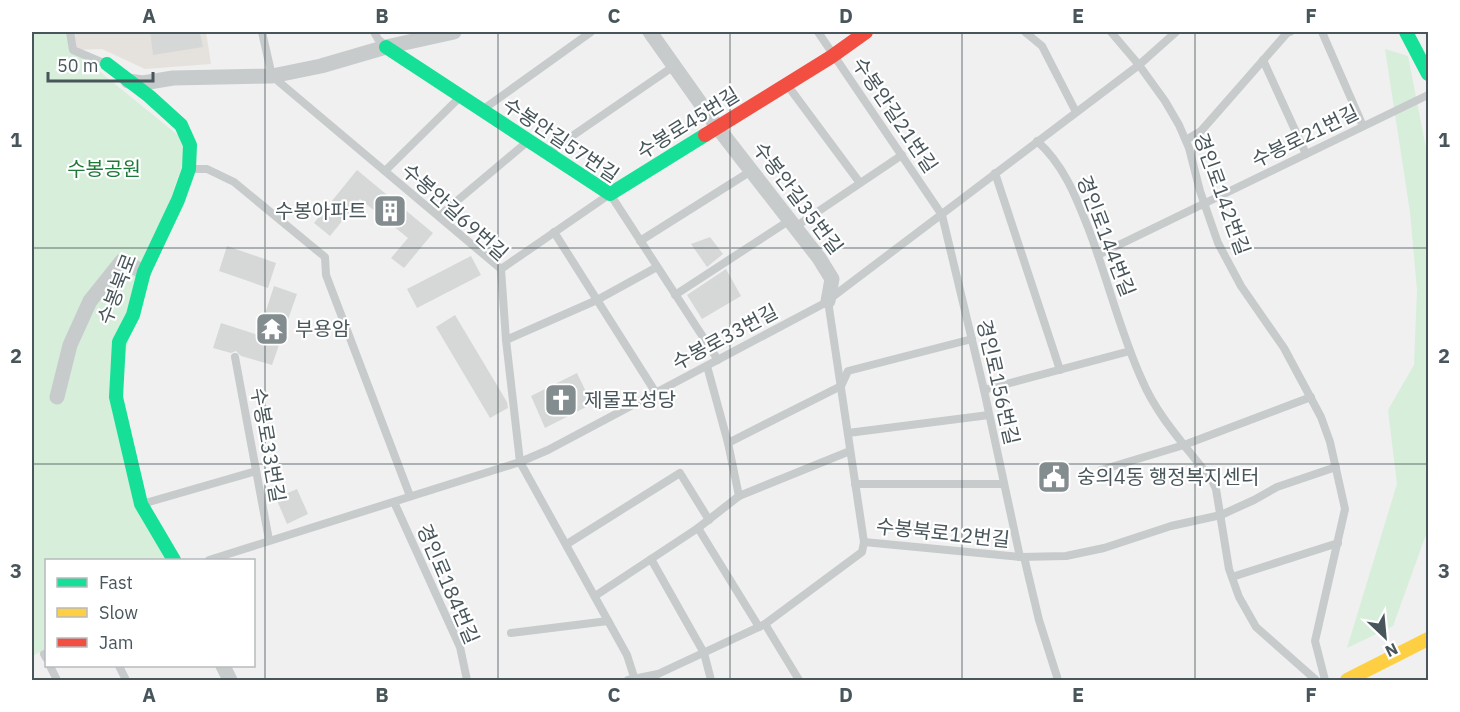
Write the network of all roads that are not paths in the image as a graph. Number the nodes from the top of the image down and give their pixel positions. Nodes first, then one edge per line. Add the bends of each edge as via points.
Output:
1 (70, 32) edge
2 (262, 32) edge
3 (374, 32) edge
4 (454, 32) edge
5 (591, 32) edge
6 (650, 32) edge
7 (820, 32) edge
8 (866, 32) edge
9 (1024, 32) edge
10 (1111, 32) edge
11 (1176, 32) edge
12 (1287, 32) edge
13 (1322, 32) edge
14 (1406, 32) edge
15 (387, 47) junction
16 (1424, 52) edge
17 (835, 54) junction
18 (1263, 60) junction
19 (107, 64) joint
20 (1139, 65) junction
21 (674, 66) junction
22 (1428, 74) edge
23 (272, 76) junction
24 (128, 81) junction
25 (787, 85) junction
26 (1428, 95) edge
27 (461, 96) junction
28 (482, 110) junction
29 (1076, 112) junction
30 (1364, 126) junction
31 (718, 128) junction
32 (1186, 140) junction
33 (529, 141) junction
34 (1037, 141) junction
35 (547, 153) junction
36 (1306, 154) junction
37 (902, 155) junction
38 (189, 169) junction
39 (385, 171) junction
40 (751, 171) junction
41 (995, 173) junction
42 (860, 183) junction
43 (610, 194) junction
44 (1204, 203) junction
45 (942, 214) junction
46 (439, 216) junction
47 (792, 224) junction
48 (555, 232) junction
49 (640, 241) junction
50 (1098, 255) junction
51 (657, 267) junction
52 (501, 269) junction
53 (144, 272) junction
54 (675, 295) junction
55 (597, 300) junction
56 (828, 301) junction
57 (972, 339) junction
58 (506, 340) junction
59 (1130, 351) junction
60 (235, 357) dead end
61 (718, 360) junction
62 (707, 366) junction
63 (1060, 370) junction
64 (841, 386) junction
65 (984, 390) junction
66 (656, 393) junction
67 (57, 397) dead end
68 (1311, 397) junction
69 (989, 415) junction
70 (848, 433) junction
71 (728, 444) junction
72 (1184, 445) junction
73 (850, 451) junction
74 (520, 462) junction
75 (1336, 467) junction
76 (1101, 470) dead end
77 (256, 471) junction
78 (855, 484) junction
79 (1004, 484) junction
80 (411, 496) junction
81 (739, 496) junction
82 (394, 502) junction
83 (141, 504) junction
84 (1221, 515) junction
85 (709, 520) junction
86 (698, 528) junction
87 (269, 540) junction
88 (864, 542) junction
89 (1338, 543) junction
90 (567, 544) junction
91 (1022, 557) junction
92 (173, 559) edge
93 (215, 559) edge
94 (651, 559) junction
95 (1232, 577) junction
96 (595, 596) junction
97 (608, 621) junction
98 (762, 626) junction
99 (511, 633) dead end
100 (1428, 639) edge
101 (704, 653) junction
102 (50, 667) edge
103 (119, 667) edge
104 (223, 667) edge
105 (633, 680) edge
106 (57, 681) edge
107 (126, 681) edge
108 (230, 681) edge
109 (467, 681) edge
110 (711, 681) edge
111 (798, 681) edge
112 (1058, 681) edge
113 (1316, 681) edge
114 (1324, 681) edge
115 (1347, 681) edge

1 - 19 lane via 73,50
2 - 23 lane
3 - 15 lane
4 - 15 street
5 - 28 lane
6 - 21 street, 수봉안길35번길
7 - 17 lane, 수봉안길21번길
8 - 17 street, 수봉로45번길
9 - 29 lane via 1042,46
10 - 20 lane, 경인로142번길
11 - 20 lane, 수봉로33번길
12 - 18 lane
13 - 30 lane
14 - 16 street
15 - 23 street
15 - 27 street, 수봉안길57번길
16 - 22 street
17 - 25 street, 수봉로45번길
17 - 37 lane, 수봉안길21번길
18 - 32 lane via 1202,131
18 - 36 lane
19 - 24 street, 수봉북로
20 - 29 lane, 수봉로33번길
20 - 32 lane, 경인로142번길
21 - 31 street, 수봉안길35번길
21 - 35 lane
23 - 24 street
23 - 39 lane, 수봉안길69번길
24 - 38 street, 수봉북로 via 182,125 190,144
25 - 31 street, 수봉로45번길
25 - 42 lane
26 - 30 lane, 수봉로21번길
27 - 28 street, 수봉안길57번길
27 - 39 lane
28 - 33 street, 수봉안길57번길
29 - 34 lane, 수봉로33번길
30 - 36 lane, 수봉로21번길
31 - 40 street, 수봉안길35번길
31 - 43 street, 수봉로45번길
32 - 44 lane, 경인로142번길
33 - 35 street, 수봉안길57번길
33 - 46 lane
34 - 41 lane, 수봉로33번길
34 - 50 lane, 경인로144번길 via 1066,177
35 - 43 street, 수봉안길57번길
36 - 44 lane, 수봉로21번길
37 - 42 lane
37 - 45 lane, 수봉안길21번길
38 - 53 street, 수봉북로 via 170,220
38 - 80 lane via 207,170 234,182 325,257 326,275
39 - 46 lane, 수봉안길69번길
40 - 47 street, 수봉안길35번길
40 - 49 lane
41 - 45 lane, 수봉로33번길
41 - 63 lane
42 - 47 lane
43 - 48 lane, 수봉로45번길
43 - 49 lane, 수봉안길57번길
44 - 50 lane, 수봉로21번길
44 - 68 lane, 경인로142번길 via 1218,243 1240,286 1284,348
45 - 56 lane, 수봉로33번길
45 - 57 lane, 경인로156번길
46 - 52 lane, 수봉안길69번길
47 - 54 lane
47 - 56 street, 수봉안길35번길 via 832,279
48 - 52 lane, 수봉로45번길
48 - 55 lane
49 - 51 lane, 수봉안길57번길
50 - 59 lane, 경인로144번길
51 - 54 lane, 수봉안길57번길
51 - 55 lane
52 - 58 lane, 수봉안길69번길
53 - 67 street via 122,261 90,301 70,345
53 - 83 street, 수봉북로 via 133,315 119,342 116,398
54 - 61 lane, 수봉안길57번길
55 - 58 lane
55 - 66 lane
56 - 61 lane, 수봉로33번길
56 - 64 lane, 수봉안길35번길
57 - 64 lane via 848,371
57 - 65 lane, 경인로156번길
58 - 74 lane, 수봉안길69번길
59 - 63 lane
59 - 72 lane, 경인로144번길 via 1151,399
60 - 77 lane, 수봉로33번길
61 - 62 lane, 수봉로33번길
62 - 66 lane, 수봉로33번길
62 - 71 lane
63 - 65 lane
64 - 70 lane, 수봉안길35번길
64 - 71 lane
65 - 69 lane, 경인로156번길
66 - 74 lane, 수봉로33번길
68 - 72 lane
68 - 75 lane, 경인로142번길 via 1322,417
69 - 70 lane
69 - 79 lane, 경인로156번길
70 - 73 lane, 수봉안길35번길
71 - 81 lane
72 - 76 lane
72 - 84 lane, 경인로144번길 via 1212,481
73 - 78 lane, 수봉안길35번길
73 - 81 lane
74 - 80 lane, 수봉로33번길
74 - 90 lane
75 - 84 lane via 1277,487
75 - 89 lane, 경인로142번길 via 1345,509
77 - 83 lane
77 - 87 lane, 수봉로33번길
78 - 79 lane
78 - 88 lane, 수봉안길35번길
79 - 91 lane, 경인로156번길
80 - 82 lane, 수봉로33번길
81 - 85 lane
82 - 87 lane, 수봉로33번길
82 - 109 lane, 경인로184번길 via 460,647
83 - 92 street, 수봉북로
84 - 91 lane, 수봉북로12번길 via 1104,548 1066,556
84 - 95 lane, 경인로144번길
85 - 86 lane
85 - 90 lane via 680,473
86 - 94 lane
86 - 98 lane
87 - 93 lane, 수봉로33번길
88 - 91 lane, 수봉북로12번길
88 - 98 lane, 수봉북로12번길 via 862,552 855,558
89 - 95 lane
89 - 114 lane, 경인로142번길 via 1315,641
90 - 96 lane
91 - 112 lane, 경인로156번길
94 - 96 lane
94 - 101 lane
95 - 113 lane, 경인로144번길 via 1256,627
96 - 97 lane
97 - 99 lane
97 - 105 lane via 627,655
98 - 101 lane, 수봉북로12번길
98 - 111 lane
100 - 115 street
101 - 105 lane, 수봉북로12번길 via 658,675
101 - 110 lane
102 - 106 lane
103 - 107 lane
104 - 108 street

